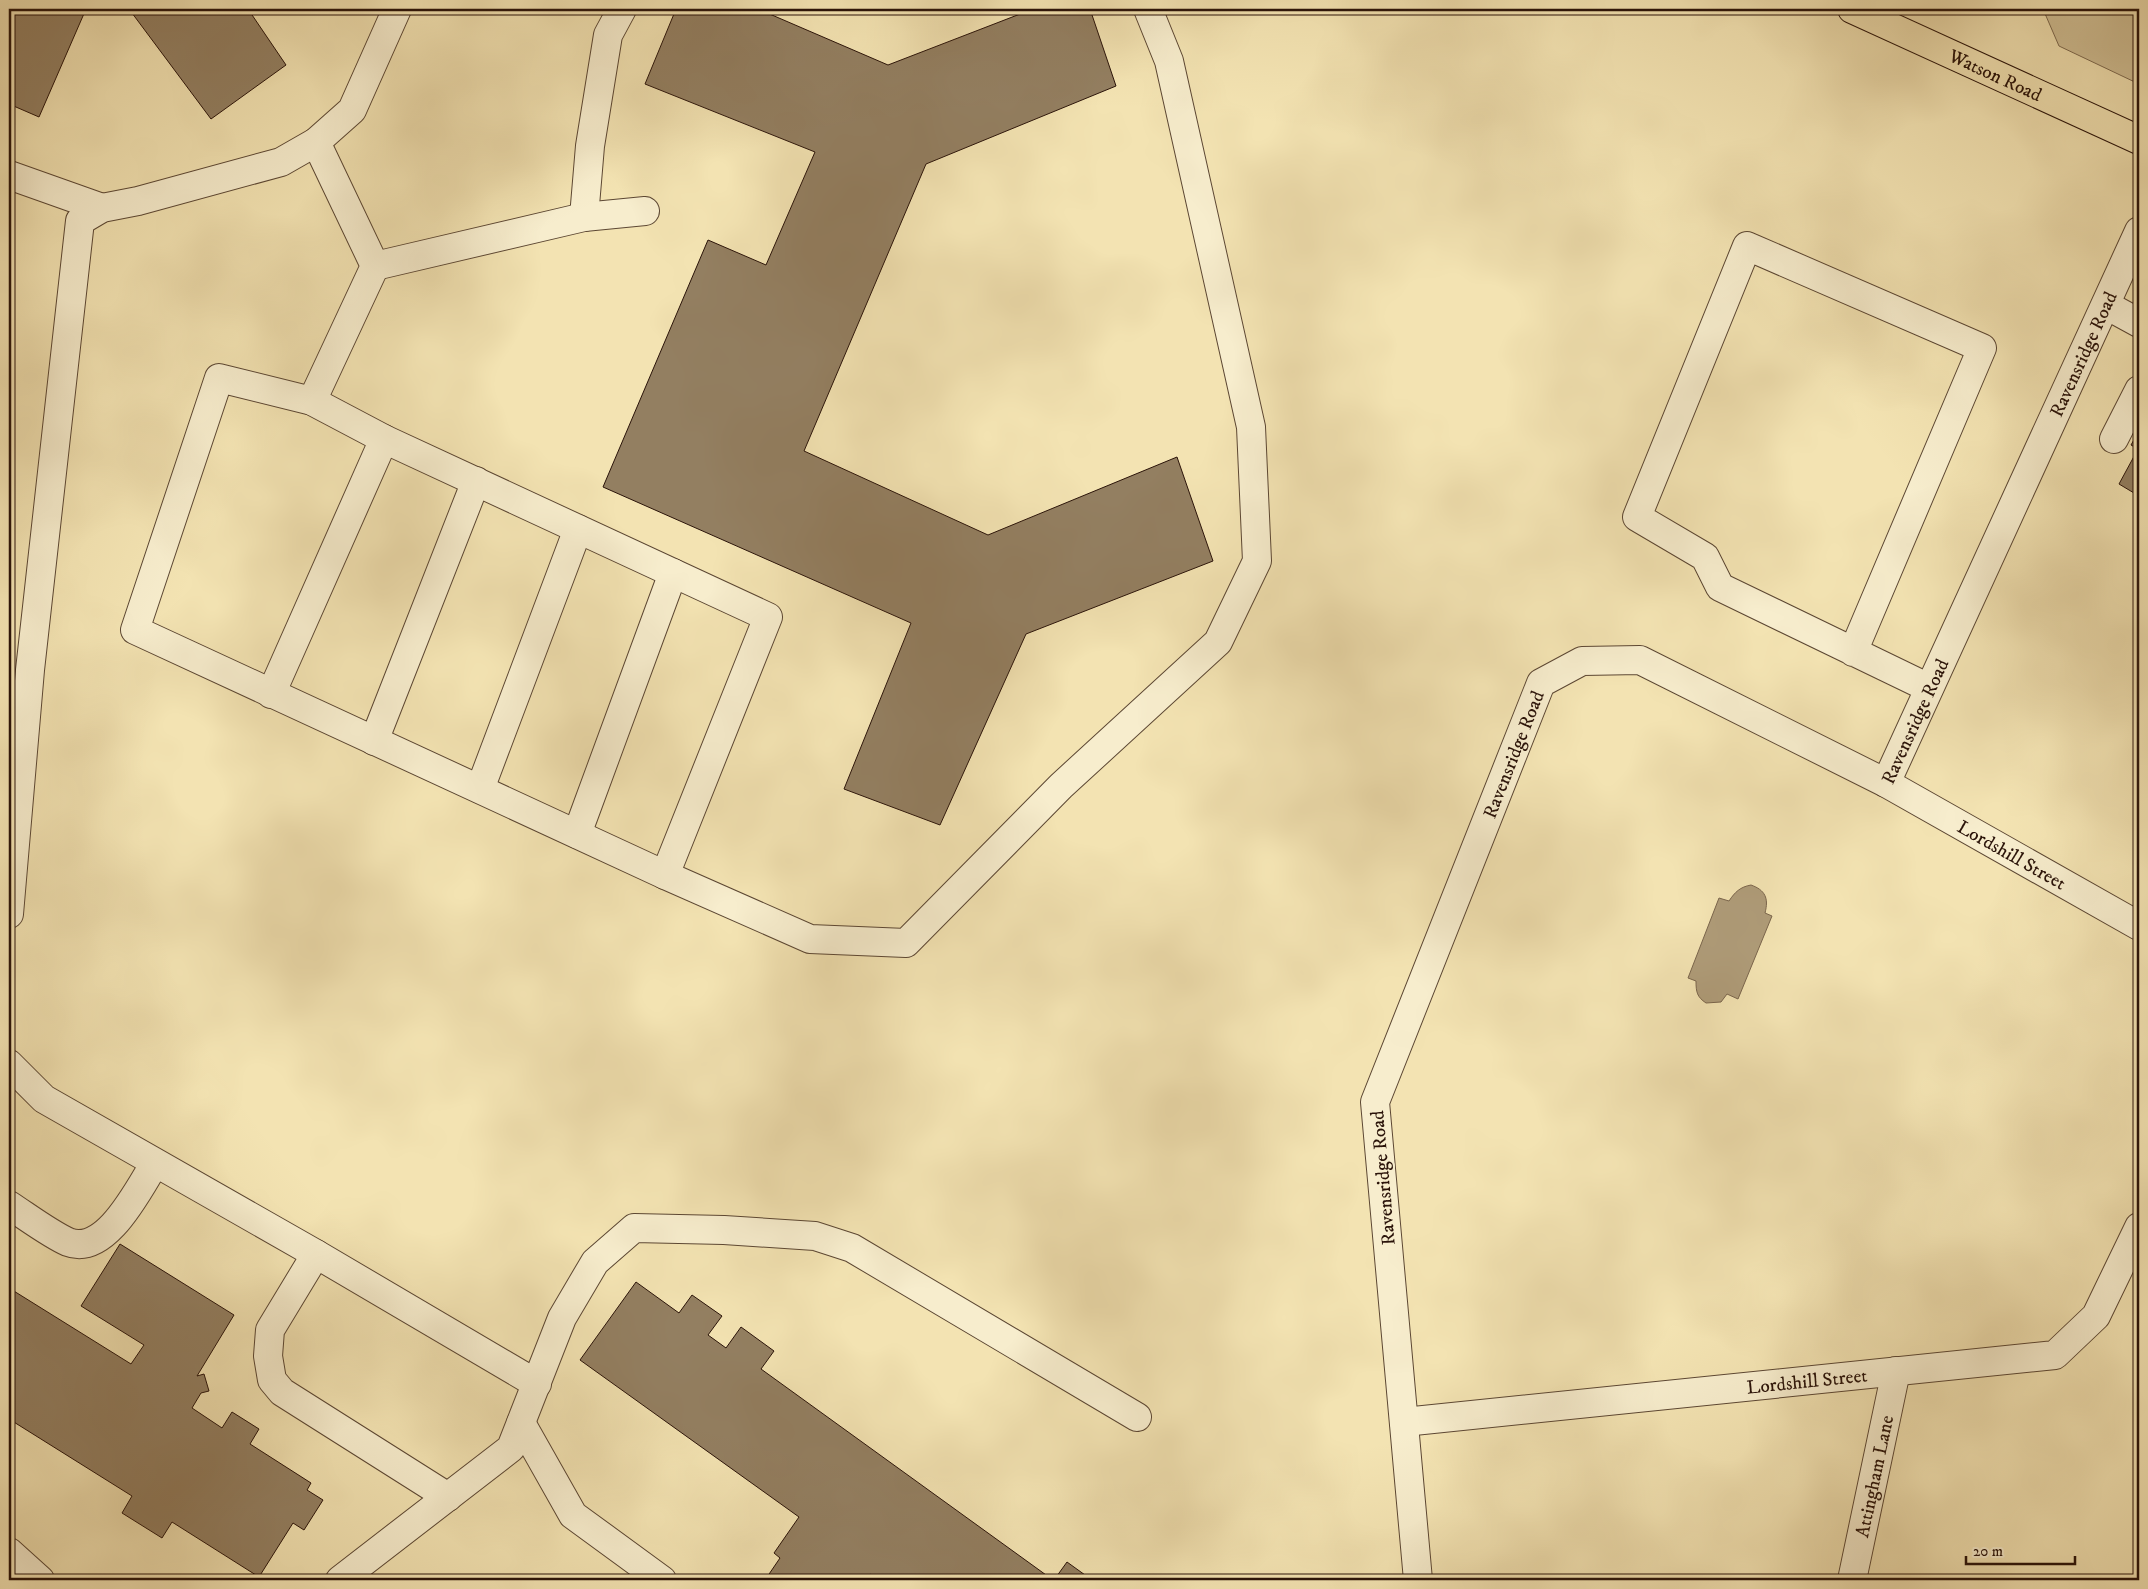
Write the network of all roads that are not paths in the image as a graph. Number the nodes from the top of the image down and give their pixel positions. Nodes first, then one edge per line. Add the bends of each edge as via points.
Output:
1 (397, 9) edge
2 (622, 9) edge
3 (1148, 9) edge
4 (1852, 9) edge
5 (2139, 140) edge
6 (316, 142) junction
7 (9, 175) edge
8 (102, 208) junction
9 (645, 211) dead end
10 (584, 217) junction
11 (2139, 232) edge
12 (375, 266) junction
13 (2106, 305) junction
14 (2139, 322) edge
15 (2139, 390) edge
16 (312, 401) junction
17 (384, 439) junction
18 (2114, 439) dead end
19 (476, 482) junction
20 (578, 529) junction
21 (674, 573) junction
22 (1853, 652) junction
23 (19, 671) edge
24 (1929, 688) junction
25 (272, 694) junction
26 (374, 741) junction
27 (1886, 783) junction
28 (480, 789) junction
29 (577, 834) junction
30 (666, 875) junction
31 (9, 914) edge
32 (2139, 926) edge
33 (9, 1064) edge
34 (156, 1163) junction
35 (9, 1205) edge
36 (2139, 1227) edge
37 (316, 1254) junction
38 (1896, 1371) junction
39 (537, 1384) junction
40 (1137, 1417) dead end
41 (1404, 1422) junction
42 (521, 1423) junction
43 (448, 1497) junction
44 (9, 1552) edge
45 (40, 1580) edge
46 (340, 1580) edge
47 (662, 1580) edge
48 (1418, 1580) edge
49 (1852, 1580) edge

1 - 6 street via 352,110
2 - 10 street via 608,35 590,146
3 - 30 street via 1169,61 1251,428 1257,562 1218,642 1061,786 906,943 810,939
4 - 5 main road, Watson Road
6 - 8 street via 281,162
6 - 12 street
7 - 8 street
8 - 23 street via 80,221
9 - 10 street
10 - 12 street
11 - 13 street, Ravensridge Road
12 - 16 street
13 - 14 street
13 - 24 street, Ravensridge Road
15 - 18 street
16 - 17 street
16 - 25 street via 219,378 135,630
17 - 19 street
17 - 25 street
19 - 20 street
19 - 26 street
20 - 21 street
20 - 28 street
21 - 29 street
21 - 30 street via 768,617
22 - 22 street via 1982,348 1747,246 1637,517 1705,557 1720,587
22 - 24 street
23 - 31 street
24 - 27 street, Ravensridge Road
25 - 26 street
26 - 28 street
27 - 32 street, Lordshill Street
27 - 41 street, Ravensridge Road via 1640,660 1582,661 1541,683 1375,1102
28 - 29 street
29 - 30 street
33 - 34 street via 44,1099
34 - 35 street via 114,1226 101,1237 86,1243 69,1242
34 - 37 street
36 - 38 street, Lordshill Street via 2096,1316 2055,1355
37 - 39 street
37 - 43 street via 270,1330 268,1356 272,1380 282,1392
38 - 41 street, Lordshill Street
38 - 49 street, Attingham Lane
39 - 40 street via 562,1318 595,1262 634,1228 724,1230 815,1236 852,1248
39 - 42 street
41 - 48 street, Ravensridge Road
42 - 43 street via 511,1448
42 - 47 street via 574,1515
43 - 46 street
44 - 45 street

